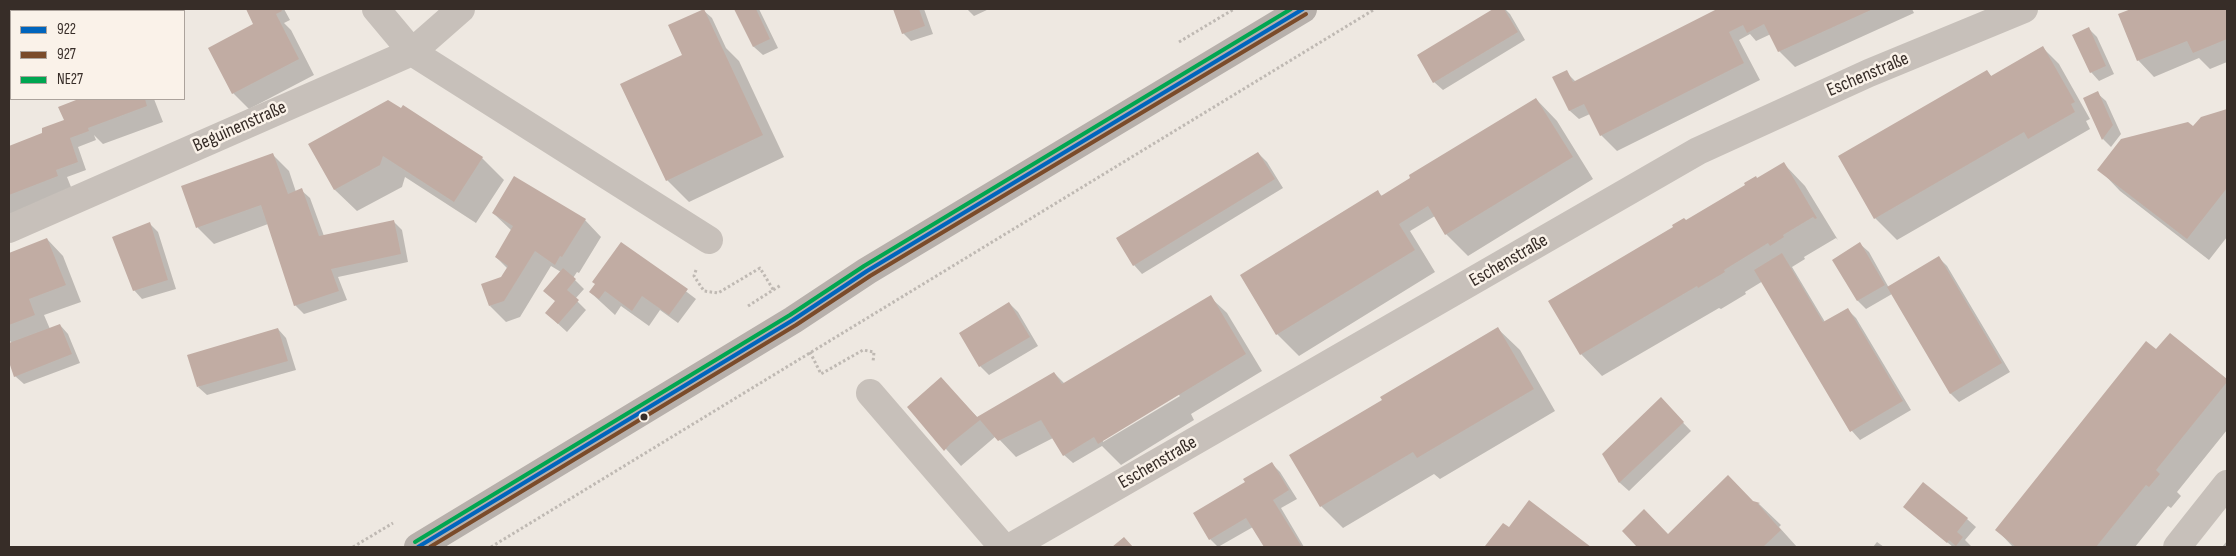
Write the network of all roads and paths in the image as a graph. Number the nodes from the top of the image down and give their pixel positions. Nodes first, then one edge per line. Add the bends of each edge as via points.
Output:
1 (376, 9) edge
2 (461, 9) edge
3 (1303, 9) edge
4 (1374, 9) edge
5 (2024, 9) edge
6 (412, 52) junction
7 (9, 229) edge
8 (709, 240) dead end
9 (870, 393) dead end
10 (2227, 484) edge
11 (418, 547) edge
12 (491, 547) edge
13 (1003, 547) edge
14 (1011, 547) edge
15 (2177, 547) edge

1 - 6 street
2 - 6 street, Beguinenstraße
3 - 11 main road via 867,271 793,320
4 - 12 path
5 - 14 street, Eschenstraße via 1869,73 1698,151
6 - 7 street, Beguinenstraße
6 - 8 street
9 - 13 street
10 - 15 street

